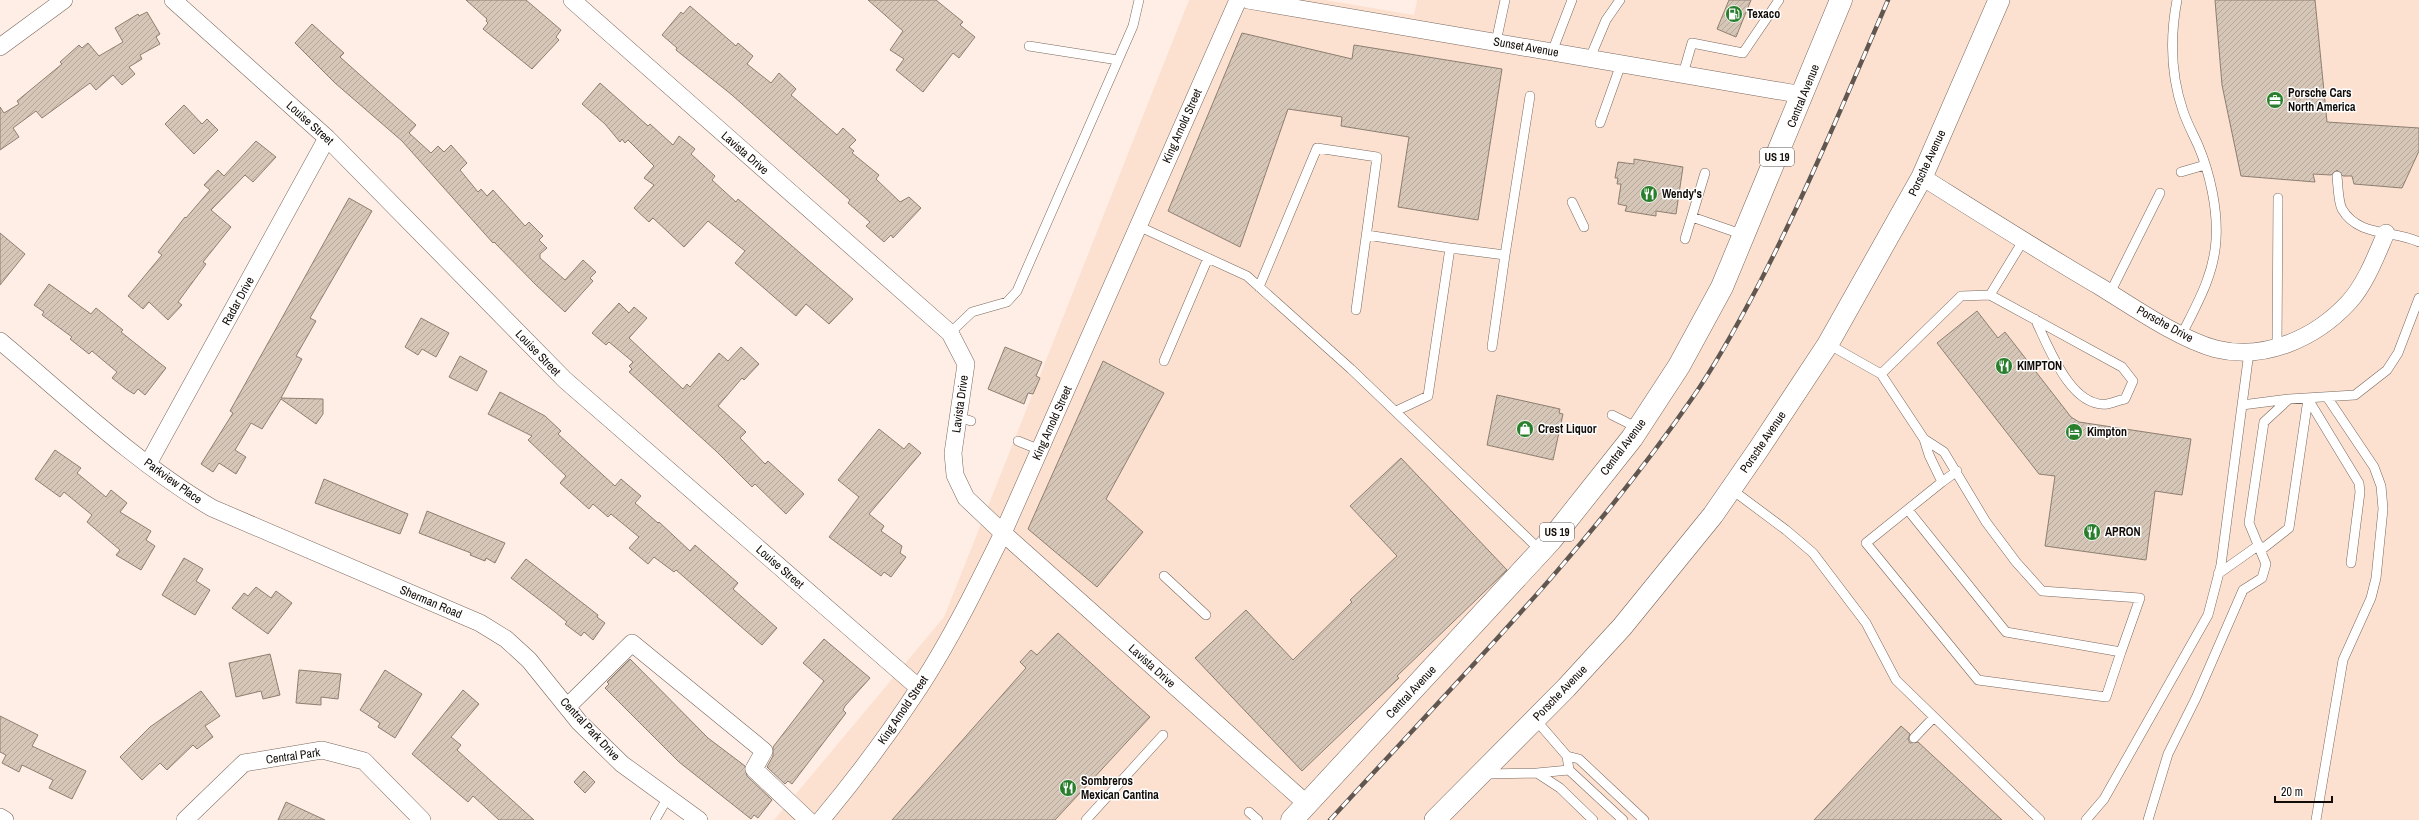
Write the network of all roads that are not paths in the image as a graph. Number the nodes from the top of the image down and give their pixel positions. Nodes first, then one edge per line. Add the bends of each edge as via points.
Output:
1 (64, 0) edge
2 (173, 0) edge
3 (572, 0) edge
4 (1139, 0) edge
5 (1238, 0) edge
6 (1248, 0) edge
7 (1505, 0) edge
8 (1572, 0) edge
9 (1620, 0) edge
10 (1779, 0) edge
11 (1841, 0) edge
12 (1999, 0) edge
13 (2176, 0) edge
14 (1317, 6) edge
15 (1496, 42) junction
16 (1028, 46) dead end
17 (0, 47) edge
18 (1552, 52) junction
19 (1590, 58) junction
20 (1118, 60) junction
21 (1621, 64) junction
22 (1683, 74) junction
23 (1803, 95) junction
24 (1530, 96) dead end
25 (1600, 123) dead end
26 (327, 138) junction
27 (2205, 165) junction
28 (2181, 172) dead end
29 (1705, 173) dead end
30 (1922, 176) junction
31 (2337, 176) dead end
32 (2160, 193) dead end
33 (2278, 198) dead end
34 (1572, 202) dead end
35 (1692, 217) junction
36 (1138, 226) junction
37 (1584, 227) dead end
38 (2386, 233) junction
39 (1367, 235) junction
40 (1744, 235) junction
41 (1685, 239) dead end
42 (2023, 241) junction
43 (2419, 242) edge
44 (1450, 248) junction
45 (1505, 255) junction
46 (1208, 258) junction
47 (1259, 287) junction
48 (2110, 293) junction
49 (1990, 295) junction
50 (2419, 298) edge
51 (1356, 310) dead end
52 (2035, 319) junction
53 (950, 333) junction
54 (2182, 334) junction
55 (0, 340) edge
56 (1828, 344) junction
57 (1492, 347) dead end
58 (2277, 348) junction
59 (2249, 352) junction
60 (1164, 362) dead end
61 (1881, 374) junction
62 (2327, 397) junction
63 (2289, 399) junction
64 (2308, 399) junction
65 (2242, 405) junction
66 (1396, 411) junction
67 (1612, 414) dead end
68 (1638, 428) junction
69 (1924, 439) junction
70 (1018, 441) dead end
71 (1040, 450) junction
72 (148, 464) junction
73 (1957, 471) junction
74 (1942, 482) junction
75 (1731, 489) junction
76 (1908, 510) junction
77 (1003, 533) junction
78 (2260, 548) junction
79 (1541, 551) junction
80 (2351, 563) dead end
81 (2218, 574) junction
82 (1164, 576) dead end
83 (394, 587) joint
84 (1206, 615) dead end
85 (468, 618) joint
86 (2121, 652) junction
87 (919, 688) junction
88 (567, 707) junction
89 (1934, 717) junction
90 (1535, 718) junction
91 (1163, 735) dead end
92 (1914, 738) dead end
93 (1566, 756) junction
94 (1569, 770) junction
95 (1536, 773) junction
96 (1481, 774) junction
97 (668, 797) junction
98 (1307, 804) junction
99 (1249, 812) dead end
100 (0, 817) edge
101 (5, 820) edge
102 (186, 820) edge
103 (422, 820) edge
104 (655, 820) edge
105 (699, 820) edge
106 (808, 820) edge
107 (821, 820) edge
108 (1086, 820) edge
109 (1258, 820) edge
110 (1292, 820) edge
111 (1435, 820) edge
112 (1593, 820) edge
113 (1623, 820) edge
114 (1644, 820) edge
115 (2040, 820) edge
116 (2086, 820) edge
117 (2148, 820) edge
118 (2316, 820) edge

1 - 17 street
2 - 26 street, Louise Street
3 - 53 street, Lavista Drive
4 - 20 lane via 1133,26
5 - 36 street, King Arnold Street
6 - 14 street, Sunset Avenue
7 - 15 lane
8 - 18 lane
9 - 19 lane via 1606,20
10 - 22 lane via 1743,52 1692,43
11 - 23 main road, Central Avenue / US 19
12 - 30 street, Porsche Avenue
13 - 27 lane via 2172,33 2174,71 2183,111
14 - 15 street, Sunset Avenue
15 - 18 street, Sunset Avenue
16 - 20 lane
18 - 19 street, Sunset Avenue
19 - 21 street, Sunset Avenue
20 - 53 lane via 1017,290 1007,302 972,312
21 - 22 street, Sunset Avenue
21 - 25 lane
22 - 23 street, Sunset Avenue
23 - 40 main road, Central Avenue / US 19
24 - 45 lane
26 - 72 street, Radar Drive
26 - 87 street, Louise Street via 565,380
27 - 28 lane
27 - 54 lane via 2216,225 2214,254 2207,282
29 - 35 lane
30 - 42 street, Porsche Drive
30 - 56 street, Porsche Avenue
31 - 38 lane via 2342,208 2348,216 2373,232
32 - 48 lane
33 - 58 lane
34 - 37 lane
35 - 40 lane
35 - 41 lane
36 - 46 lane
36 - 71 street, King Arnold Street
38 - 43 lane via 2406,236
38 - 58 street, Porsche Drive via 2365,279 2350,302 2306,337
39 - 44 lane
39 - 47 lane via 1377,158 1317,148
39 - 51 lane
40 - 68 main road, Central Avenue / US 19 via 1679,366
42 - 48 street, Porsche Drive
42 - 49 lane
44 - 45 lane
44 - 66 lane via 1428,396
45 - 57 lane
46 - 47 lane via 1247,276
46 - 60 lane
47 - 66 lane
48 - 54 street, Porsche Drive
49 - 52 lane
49 - 61 lane via 1961,296
50 - 62 lane via 2398,353 2387,370 2355,395
52 - 52 lane via 2122,368 2132,381 2125,399 2106,404 2085,399 2068,383
53 - 77 street, Lavista Drive via 966,364 965,419 953,453 955,475 966,498
54 - 59 street, Porsche Drive via 2216,349
55 - 72 street, Parkview Place
56 - 61 lane
56 - 75 street, Porsche Avenue
58 - 59 street, Porsche Drive
59 - 65 lane
61 - 69 lane
62 - 64 lane
62 - 118 lane via 2374,467 2381,486 2383,509 2376,578 2343,660
63 - 64 lane
63 - 65 lane
63 - 78 lane via 2264,422 2249,523
64 - 78 lane via 2288,528
64 - 80 lane via 2359,483
65 - 81 lane
66 - 79 lane
67 - 68 lane
68 - 79 main road, Central Avenue / US 19
69 - 73 lane via 1944,452
69 - 74 lane
70 - 71 lane
71 - 77 street, King Arnold Street
72 - 83 street, Parkview Place via 180,489 212,508
73 - 74 lane
73 - 86 lane via 1986,522 2042,591 2140,598
74 - 76 lane
75 - 89 lane via 1813,553 1866,623 1896,680
75 - 90 street, Porsche Avenue via 1622,627
76 - 86 lane via 2006,632
76 - 86 lane via 1866,543 1978,680 2106,697
77 - 87 street, King Arnold Street via 962,616
77 - 98 street, Lavista Drive
78 - 81 lane
78 - 117 lane via 2266,564 2265,571 2256,583 2243,590 2196,698 2168,754
79 - 98 main road, Central Avenue / US 19
81 - 116 lane via 2208,615 2104,799
82 - 84 lane
83 - 85 street, Sherman Road
85 - 88 street, Central Park Drive via 506,639 529,660
87 - 107 street, King Arnold Street via 858,774
88 - 97 street, Central Park Drive via 622,764
88 - 106 street via 632,643 764,751 754,769
89 - 92 lane
89 - 115 lane
90 - 93 lane
90 - 96 street, Porsche Avenue
91 - 108 lane
93 - 94 lane
93 - 114 lane via 1579,759
94 - 95 lane
94 - 113 lane
95 - 96 lane
95 - 112 lane via 1560,788
96 - 111 street, Porsche Avenue
97 - 104 lane
97 - 105 street, Central Park Drive
98 - 110 main road, Central Avenue / US 19
99 - 109 lane
100 - 101 street
102 - 103 street, Central Park via 244,763 322,750 364,761

